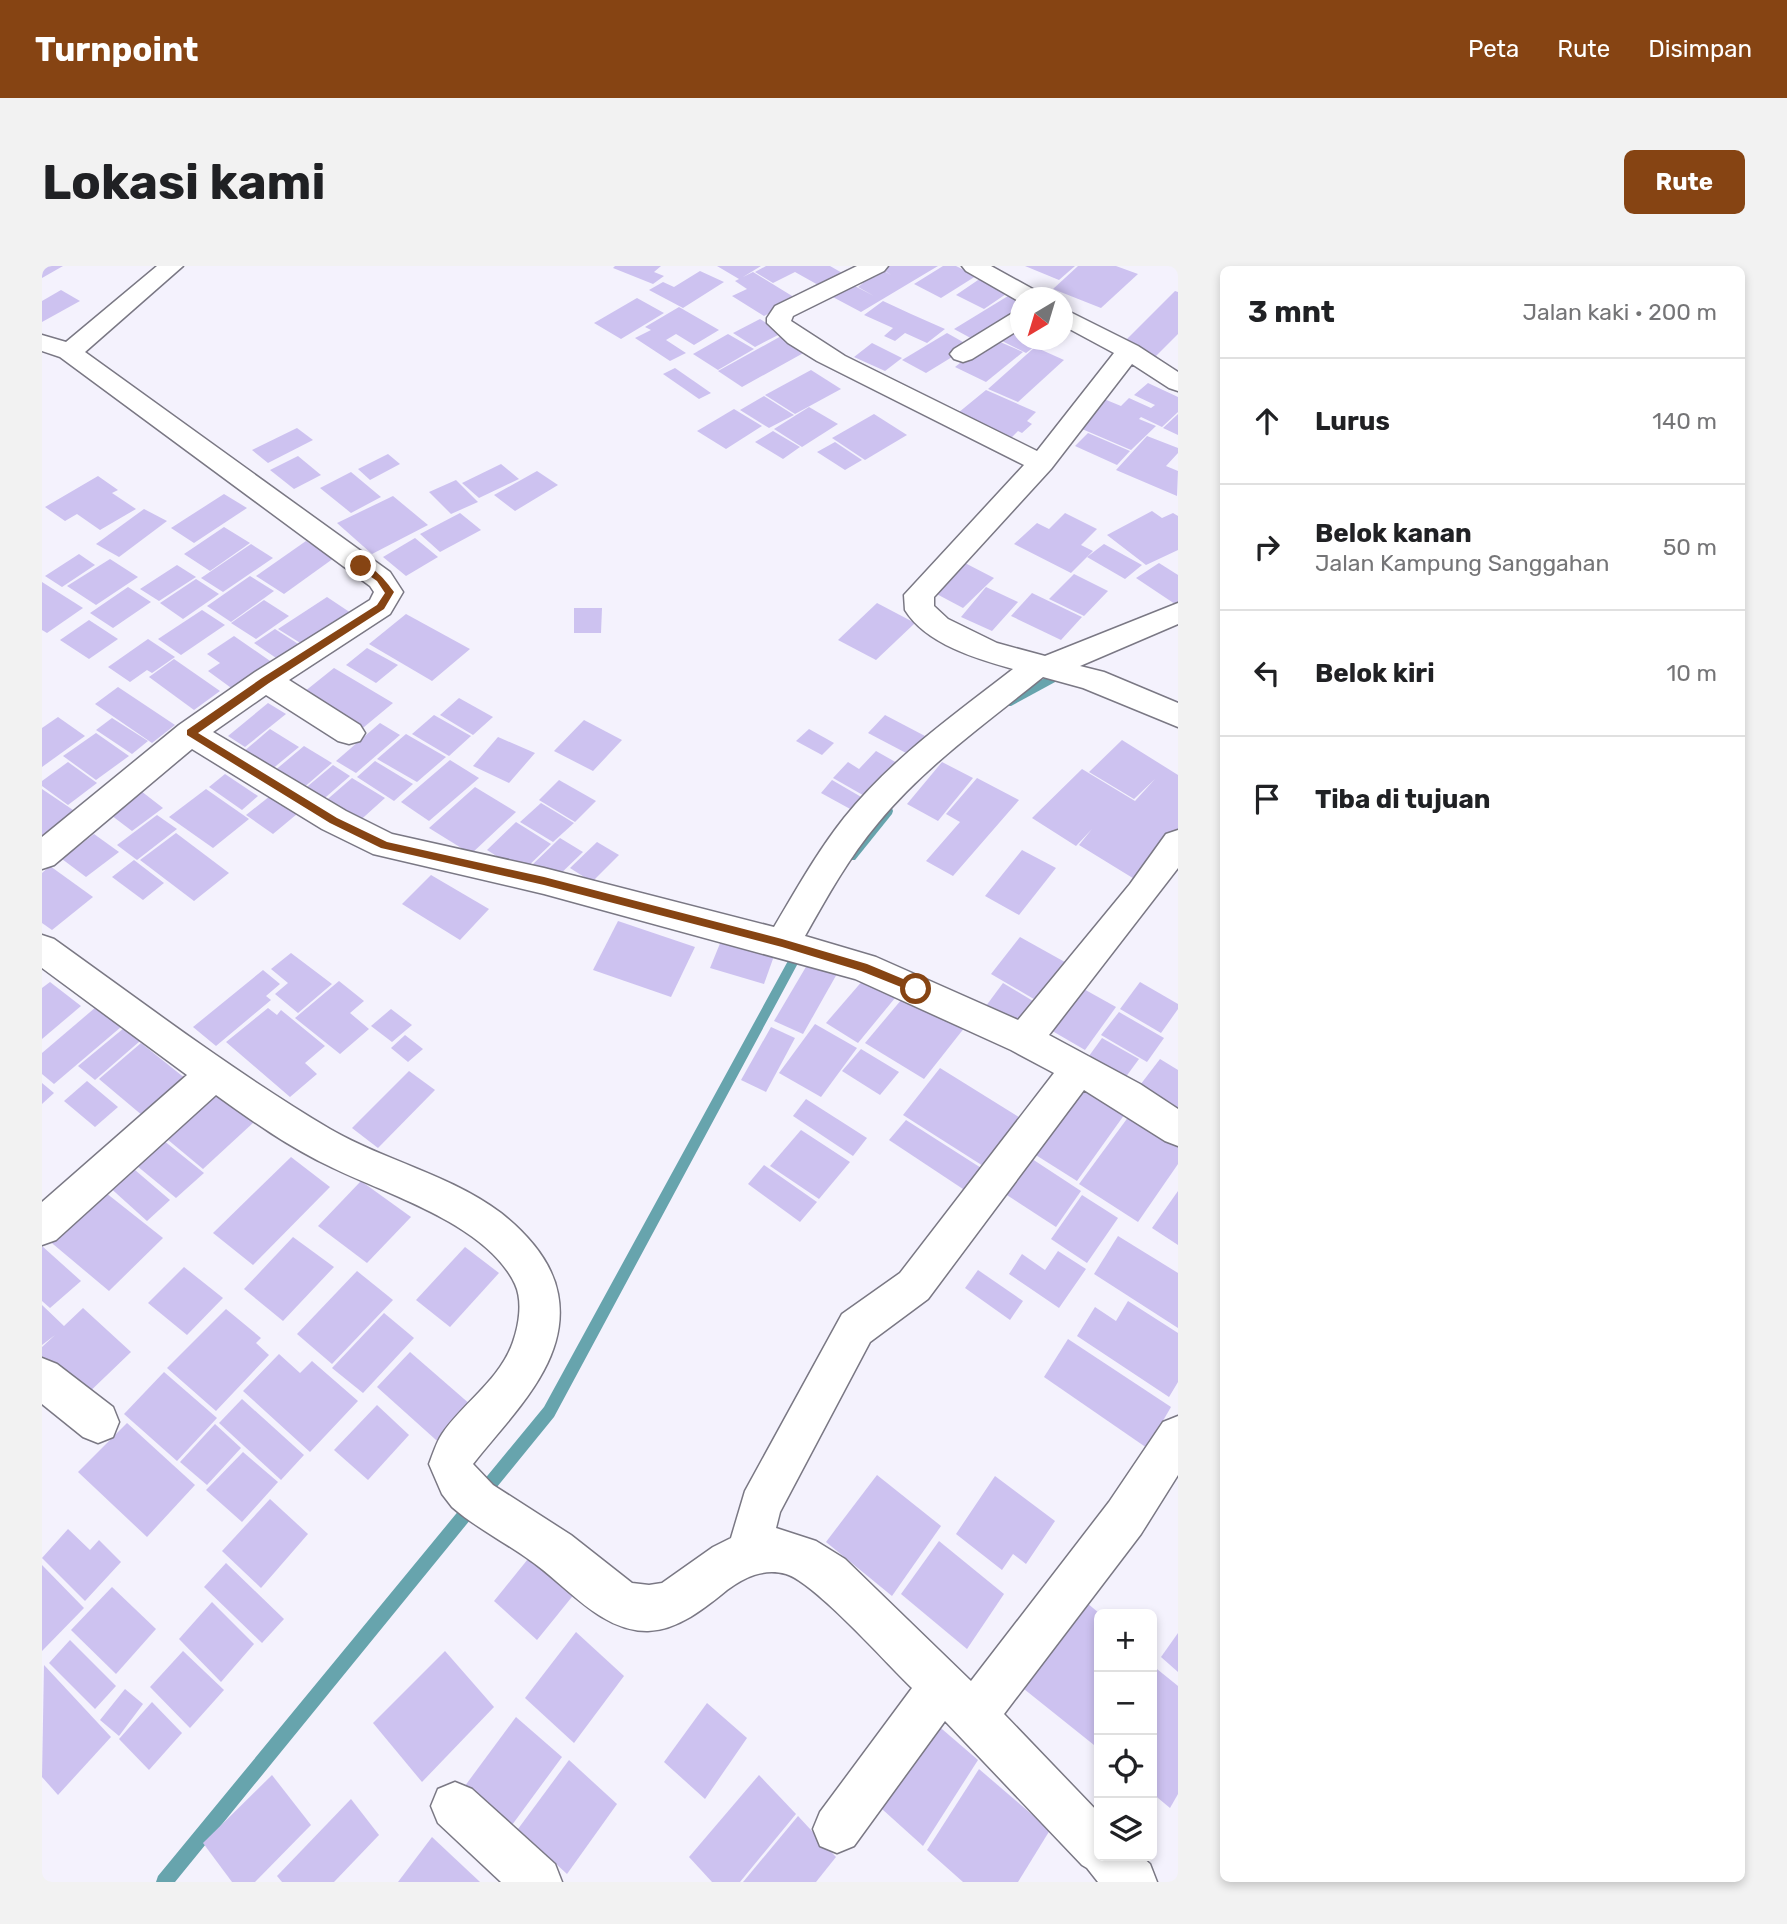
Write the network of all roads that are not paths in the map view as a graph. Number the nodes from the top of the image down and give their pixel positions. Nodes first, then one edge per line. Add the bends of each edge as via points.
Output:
1 (171, 266) edge
2 (876, 266) edge
3 (974, 266) edge
4 (1011, 287) edge
5 (1073, 321) edge
6 (1010, 324) edge
7 (42, 342) edge
8 (1129, 351) junction
9 (69, 352) junction
10 (962, 354) dead end
11 (1178, 383) edge
12 (1041, 463) junction
13 (1178, 613) edge
14 (1049, 667) junction
15 (266, 680) junction
16 (1178, 716) edge
17 (190, 733) junction
18 (349, 733) dead end
19 (1178, 843) edge
20 (42, 856) edge
21 (782, 943) junction
22 (42, 949) edge
23 (1024, 1039) junction
24 (1079, 1068) junction
25 (213, 1075) junction
26 (1178, 1129) edge
27 (42, 1227) edge
28 (42, 1378) edge
29 (98, 1422) dead end
30 (1178, 1437) edge
31 (754, 1552) junction
32 (957, 1701) junction
33 (455, 1806) dead end
34 (837, 1829) dead end
35 (1094, 1843) edge
36 (1112, 1861) edge
37 (537, 1882) edge
38 (1132, 1882) edge

1 - 9 street
2 - 12 street via 784,311 779,323 824,354 915,404
3 - 4 street
5 - 8 street
6 - 10 street
7 - 9 street
8 - 11 street
8 - 12 street
9 - 15 street via 380,579 389,592 380,607
12 - 14 street via 919,595 920,610 938,626 987,651
13 - 14 street
14 - 16 street
14 - 21 street via 914,766 867,812
15 - 17 street
15 - 18 street
17 - 20 street
17 - 21 street via 334,820 385,845
19 - 23 street
21 - 23 street via 864,967
22 - 25 street
23 - 24 street
24 - 26 street
24 - 31 street via 914,1286 856,1328 760,1506
25 - 27 street
25 - 31 street via 320,1143 455,1204 485,1225 528,1270 538,1294 538,1327 525,1364 508,1391 455,1452 451,1464 481,1502 558,1552 618,1600 636,1607 650,1608 685,1596 717,1570
28 - 29 street
30 - 32 street via 1117,1529
31 - 32 street via 792,1552 811,1561
32 - 34 street
32 - 35 street
33 - 37 street
36 - 38 street

